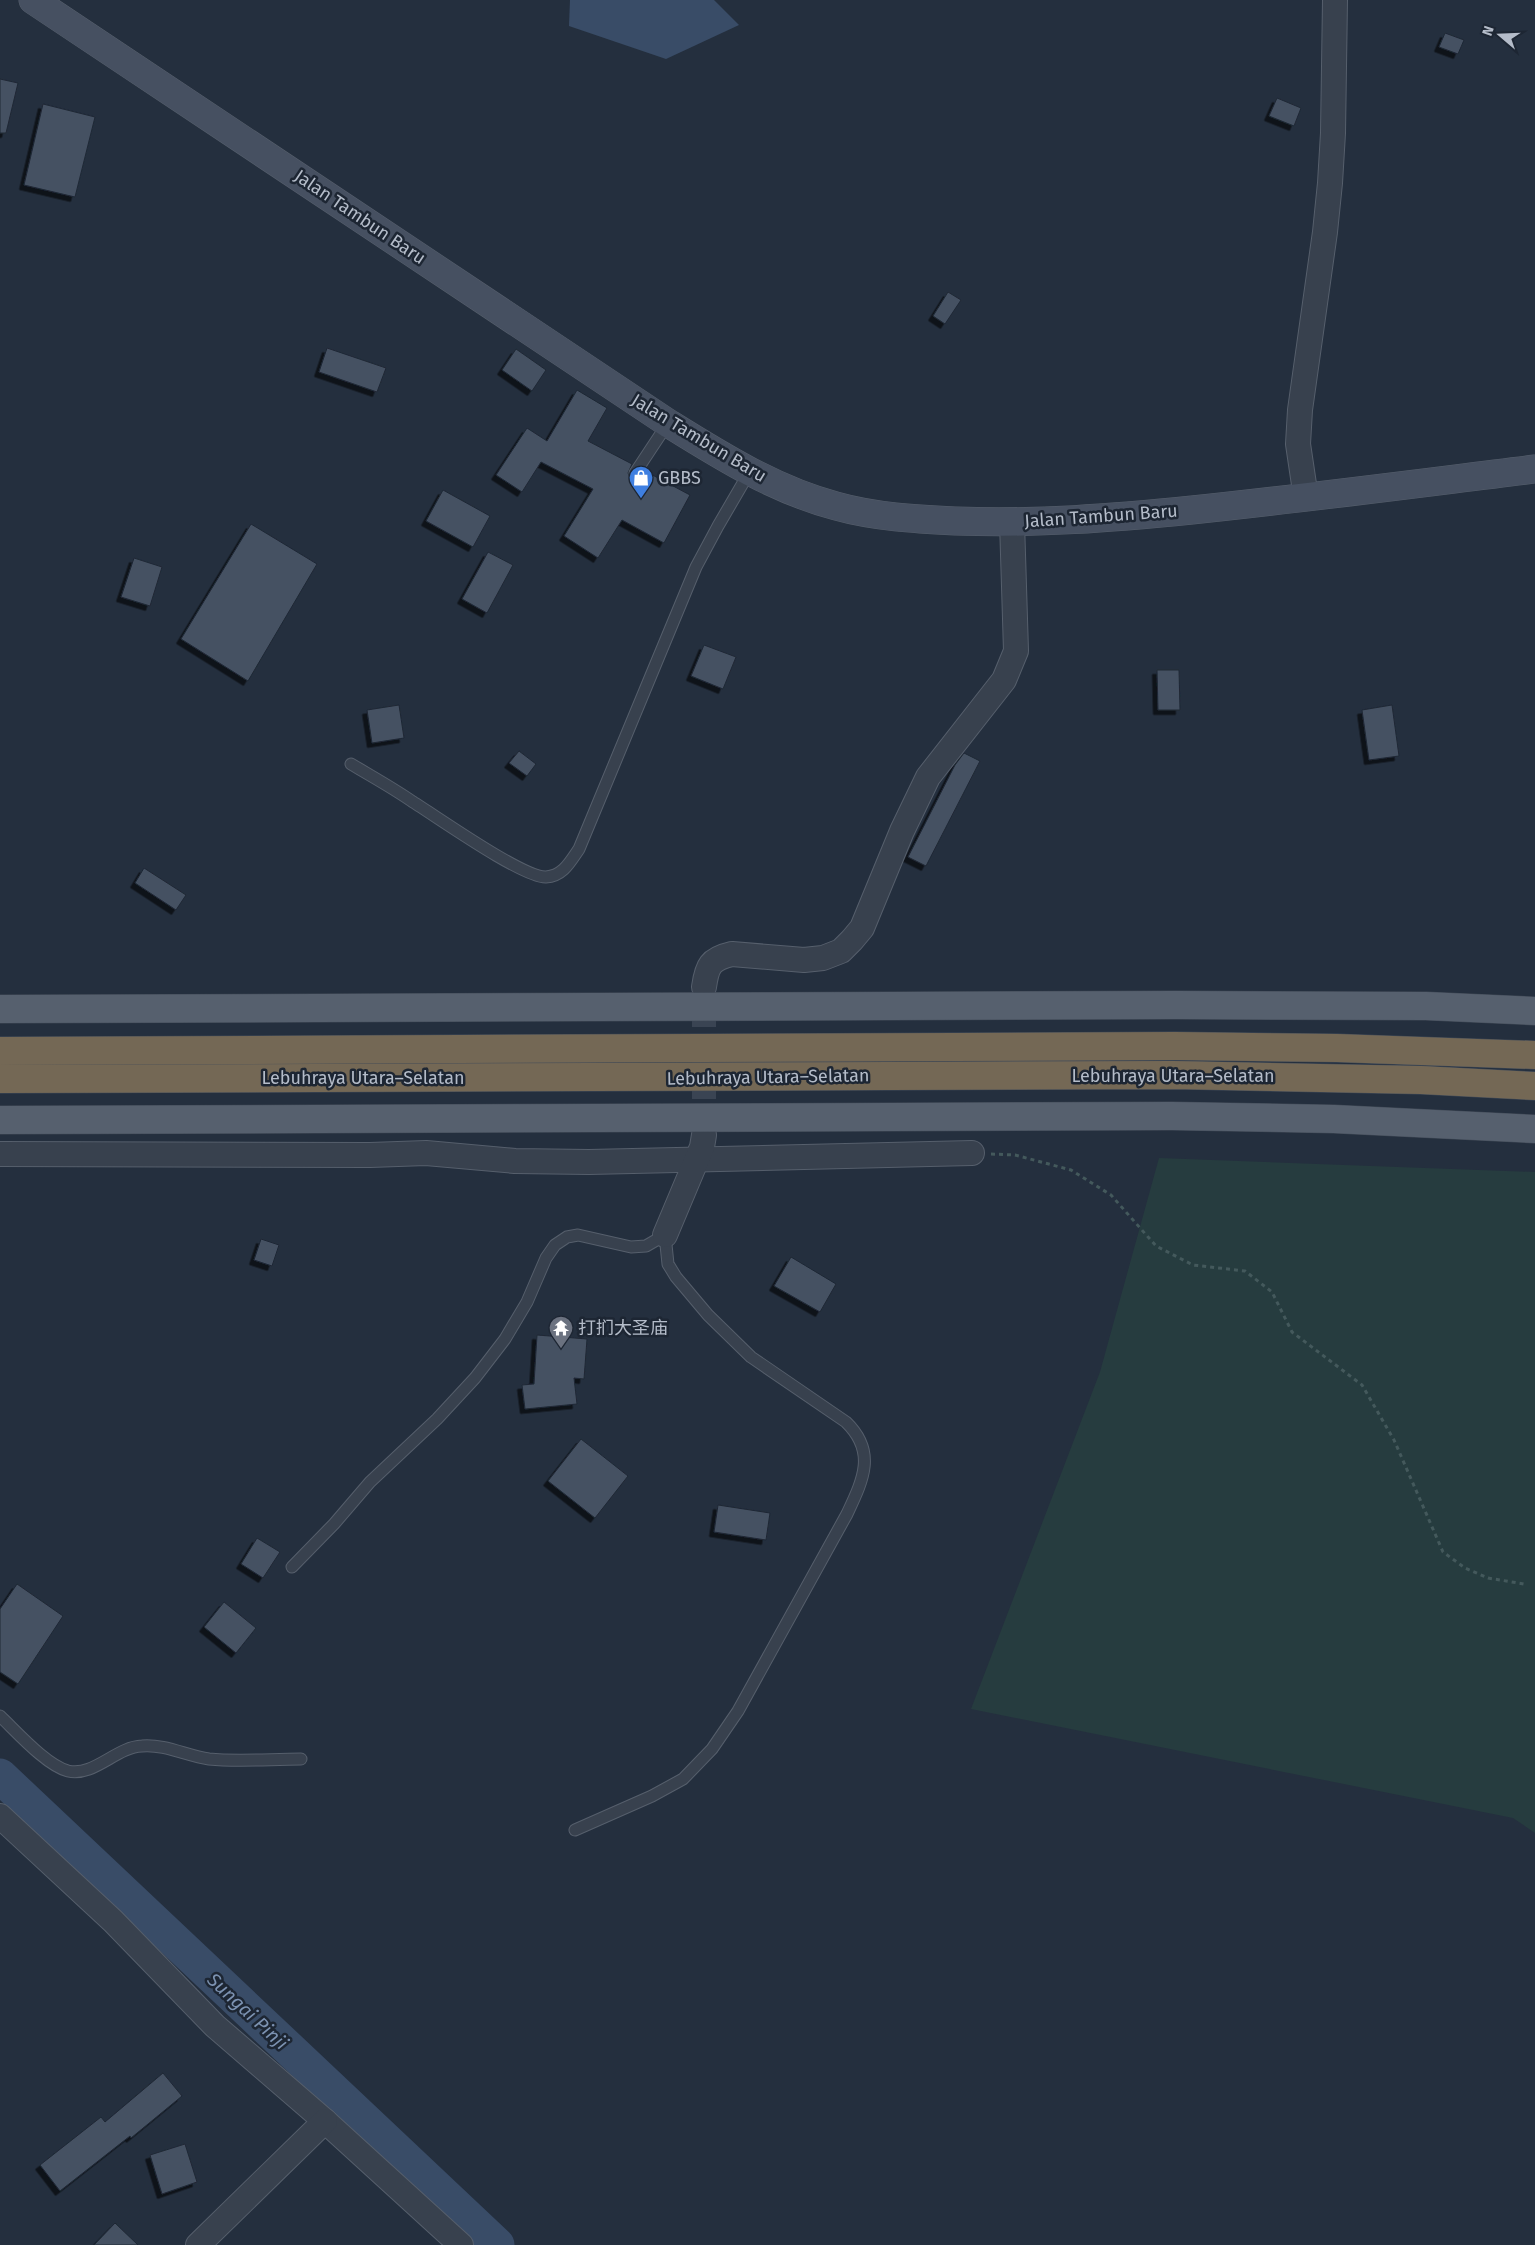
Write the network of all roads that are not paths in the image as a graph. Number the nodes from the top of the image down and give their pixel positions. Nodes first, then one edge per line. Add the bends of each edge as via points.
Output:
1 (33, 0) edge
2 (1335, 0) edge
3 (668, 424) junction
4 (1535, 469) edge
5 (750, 472) junction
6 (635, 473) dead end
7 (1306, 498) junction
8 (1012, 522) junction
9 (351, 764) dead end
10 (704, 987) tunnel mouth
11 (0, 1009) edge
12 (1535, 1011) edge
13 (0, 1051) edge
14 (1535, 1055) edge
15 (0, 1079) edge
16 (1535, 1086) edge
17 (0, 1120) edge
18 (1535, 1129) edge
19 (704, 1134) tunnel mouth
20 (972, 1153) road end
21 (0, 1154) edge
22 (697, 1161) junction
23 (665, 1235) junction
24 (292, 1567) dead end
25 (0, 1716) edge
26 (301, 1759) dead end
27 (0, 1816) edge
28 (575, 1830) dead end
29 (325, 2121) junction
30 (198, 2245) edge
31 (461, 2245) edge

1 - 3 main road, Jalan Tambun Baru
2 - 7 street via 1330,183 1298,444
3 - 5 main road, Jalan Tambun Baru
3 - 6 lane
4 - 7 main road, Jalan Tambun Baru
5 - 8 main road, Jalan Tambun Baru via 803,496 871,514
5 - 9 lane via 696,567 579,849 558,874 544,877 526,870 471,840
7 - 8 main road, Jalan Tambun Baru via 1104,520
8 - 10 street via 1016,651 1011,666 1004,680 928,777 862,928 841,951 823,958 722,956 713,961 706,972
11 - 12 main road via 1215,1005 1426,1006
13 - 14 highway, Lebuhraya Utara–Selatan via 1175,1046
15 - 16 highway, Lebuhraya Utara–Selatan via 1173,1075 1420,1080
17 - 18 main road via 1172,1116 1334,1119
19 - 22 street
20 - 22 street
21 - 22 street via 426,1153 515,1161
22 - 23 street
23 - 24 lane via 646,1246 631,1248 578,1235 567,1237 555,1245 505,1340 475,1378 370,1482
23 - 28 lane via 668,1264 708,1315 751,1357 846,1422 858,1434 864,1449 864,1467 847,1514 738,1711 712,1749 683,1779
25 - 26 lane via 56,1766 77,1772 125,1748 143,1746 167,1748 209,1759
27 - 29 street via 113,1921 215,2026
29 - 30 street
29 - 31 street

